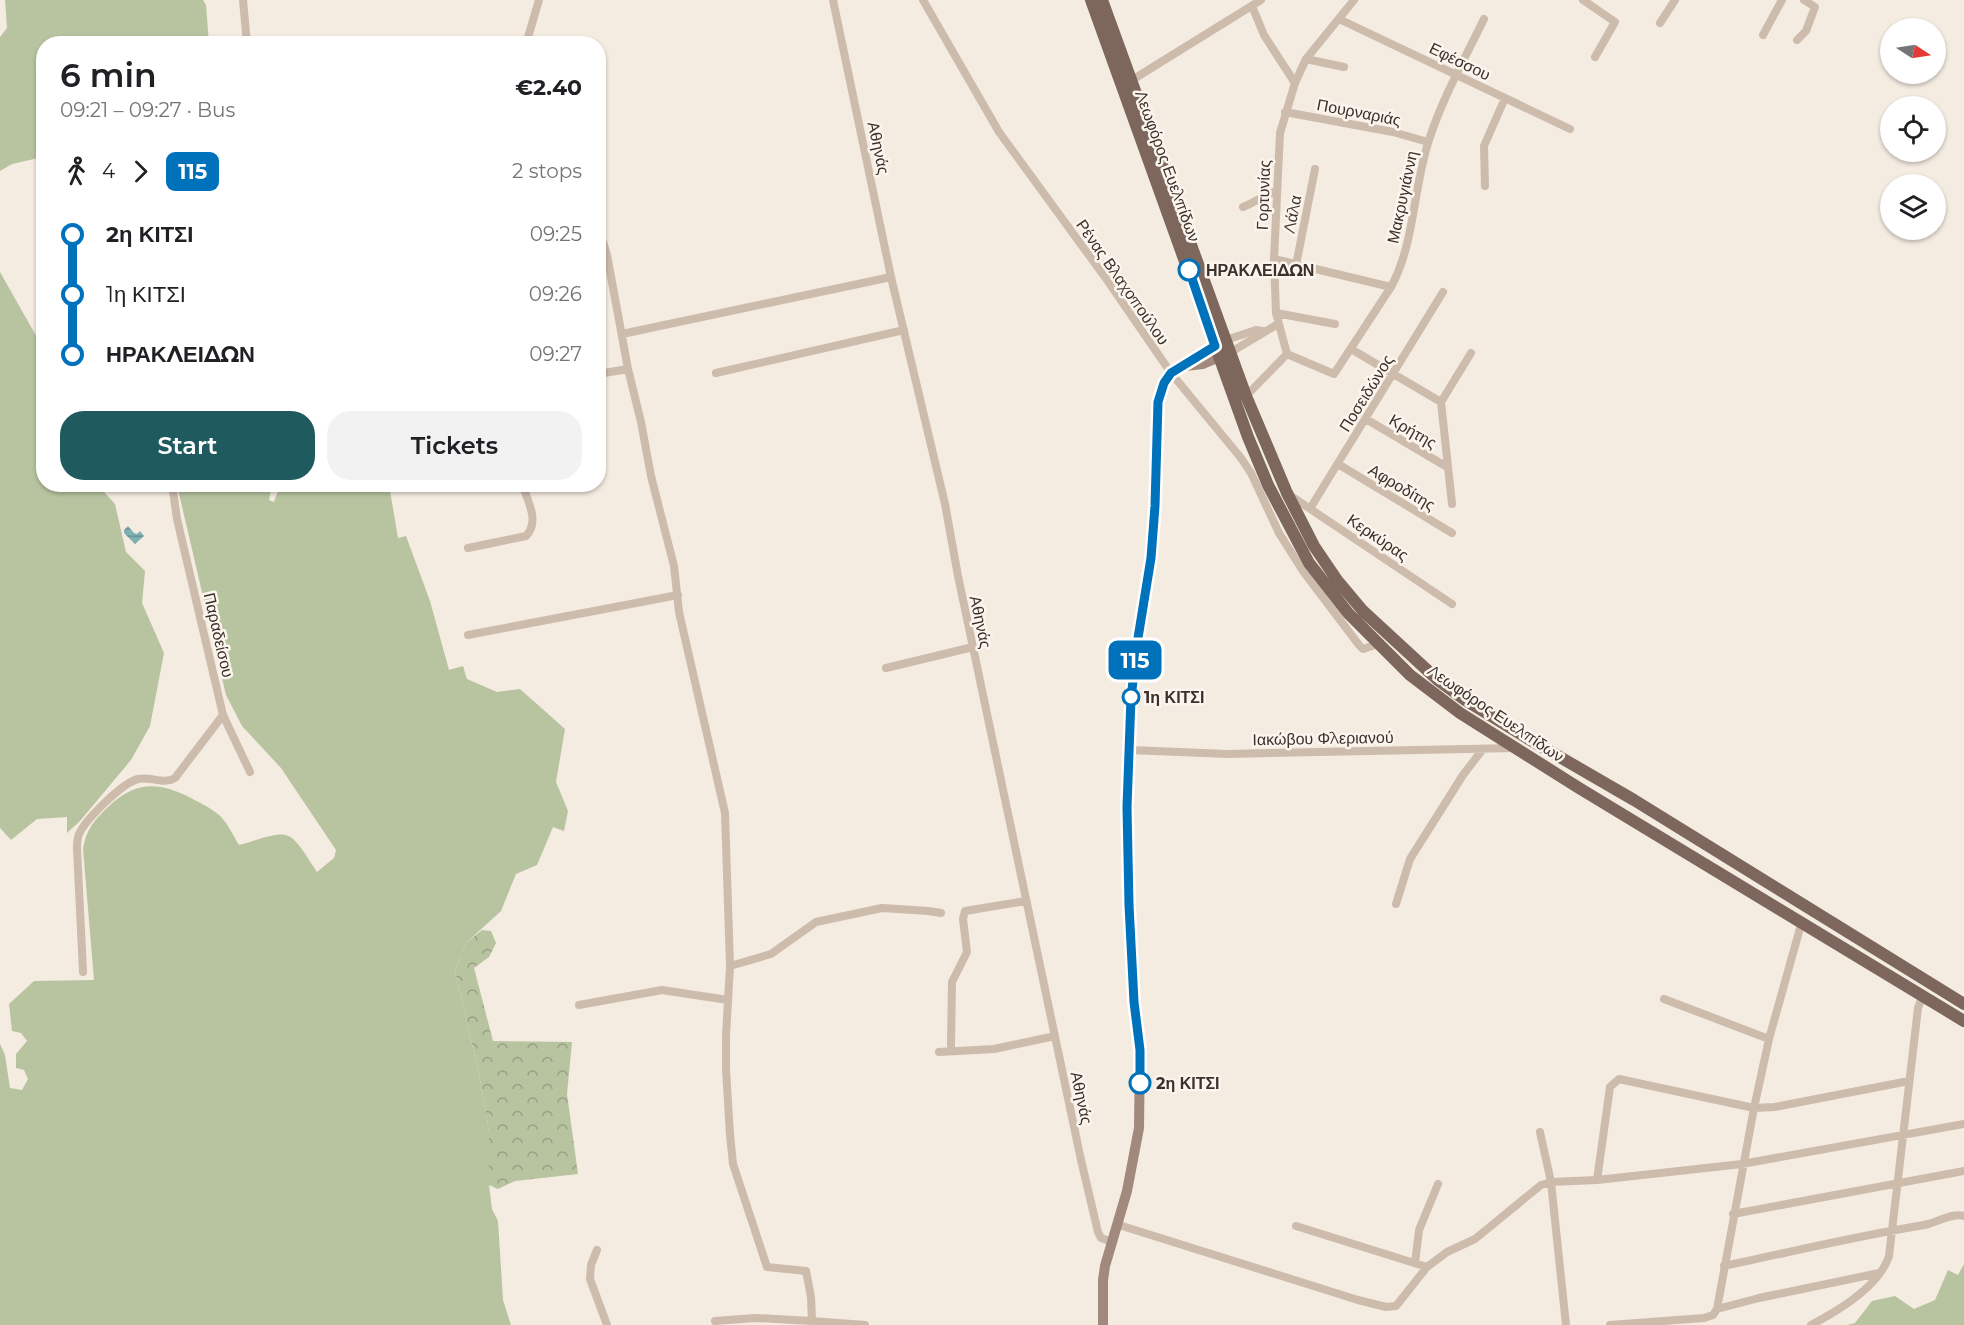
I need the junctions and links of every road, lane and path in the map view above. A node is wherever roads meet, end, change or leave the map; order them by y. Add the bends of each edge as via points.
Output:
1 (243, 0) edge
2 (539, 0) edge
3 (833, 0) edge
4 (923, 0) edge
5 (1091, 0) edge
6 (1102, 0) edge
7 (1261, 0) edge
8 (1354, 0) edge
9 (1583, 0) edge
10 (1675, 0) edge
11 (1782, 0) edge
12 (1804, 0) edge
13 (1252, 6) junction
14 (1339, 19) junction
15 (1484, 19) dead end
16 (1660, 23) dead end
17 (1763, 35) dead end
18 (246, 36) edge
19 (528, 36) edge
20 (1797, 40) dead end
21 (1595, 57) dead end
22 (1306, 59) junction
23 (1344, 67) dead end
24 (1458, 74) junction
25 (1132, 80) junction
26 (1295, 83) junction
27 (1505, 98) junction
28 (1285, 112) junction
29 (1569, 129) dead end
30 (1428, 142) junction
31 (1315, 169) dead end
32 (1485, 186) dead end
33 (1277, 191) junction
34 (1243, 207) dead end
35 (606, 252) edge
36 (1274, 259) junction
37 (1296, 265) junction
38 (891, 277) junction
39 (1390, 287) junction
40 (1443, 292) dead end
41 (1276, 313) junction
42 (1278, 324) junction
43 (1335, 324) dead end
44 (904, 330) junction
45 (1263, 331) junction
46 (622, 334) junction
47 (1223, 349) junction
48 (1351, 349) junction
49 (1471, 352) dead end
50 (1287, 354) junction
51 (628, 369) junction
52 (606, 373) edge
53 (716, 373) dead end
54 (1171, 373) junction
55 (1394, 374) junction
56 (1246, 396) junction
57 (1441, 402) junction
58 (1365, 419) junction
59 (1338, 464) junction
60 (1447, 467) junction
61 (173, 492) edge
62 (524, 492) edge
63 (1287, 493) junction
64 (1452, 504) dead end
65 (1311, 507) junction
66 (1452, 533) dead end
67 (468, 548) dead end
68 (678, 595) junction
69 (1452, 604) dead end
70 (468, 635) dead end
71 (1378, 644) junction
72 (973, 647) junction
73 (886, 668) dead end
74 (223, 715) junction
75 (1516, 748) junction
76 (1483, 749) junction
77 (1130, 750) junction
78 (250, 772) dead end
79 (1026, 901) junction
80 (1396, 904) dead end
81 (941, 913) dead end
82 (1802, 921) junction
83 (730, 966) junction
84 (83, 972) dead end
85 (1931, 983) junction
86 (1923, 995) junction
87 (1664, 999) dead end
88 (728, 1000) junction
89 (1964, 1004) edge
90 (579, 1005) dead end
91 (1964, 1021) edge
92 (1055, 1036) junction
93 (1769, 1039) junction
94 (951, 1045) dead end
95 (939, 1052) dead end
96 (1909, 1081) junction
97 (1754, 1108) junction
98 (1964, 1124) edge
99 (1540, 1132) dead end
100 (1903, 1135) junction
101 (1742, 1164) junction
102 (1964, 1171) edge
103 (1597, 1179) junction
104 (1551, 1182) junction
105 (1897, 1182) junction
106 (1438, 1184) dead end
107 (1733, 1214) junction
108 (1964, 1216) edge
109 (1119, 1225) junction
110 (1296, 1226) dead end
111 (1892, 1230) junction
112 (1113, 1242) junction
113 (597, 1250) dead end
114 (1414, 1263) junction
115 (1724, 1266) junction
116 (1427, 1267) junction
117 (1878, 1274) junction
118 (1717, 1309) junction
119 (715, 1321) dead end
120 (812, 1321) junction
121 (755, 1322) edge
122 (607, 1325) edge
123 (865, 1325) edge
124 (1103, 1325) edge
125 (1566, 1325) edge
126 (1610, 1325) edge
127 (1811, 1325) edge

1 - 18 street
2 - 19 street
3 - 38 street, Αθηνάς
4 - 54 street, Ρένας Βλαχοπούλου via 999,132
5 - 47 main road, Λεωφόρος Ευελπίδων
6 - 25 main road, Λεωφόρος Ευελπίδων
7 - 13 street
8 - 14 street, Γορτυνίας
9 - 21 street via 1615,22
10 - 16 street
11 - 17 street
12 - 20 street via 1815,7 1806,31
13 - 25 street
13 - 26 street via 1264,35
14 - 22 street, Γορτυνίας
14 - 24 street, Εφέσσου
15 - 24 street, Μακρυγιάννη
22 - 23 street
22 - 26 street, Γορτυνίας
24 - 27 street, Εφέσσου
24 - 30 street, Μακρυγιάννη
25 - 47 main road, Λεωφόρος Ευελπίδων
26 - 28 street, Γορτυνίας
27 - 29 street, Εφέσσου
27 - 32 street via 1484,147
28 - 30 street, Πουρναριάς
28 - 33 street, Γορτυνίας
30 - 39 street, Μακρυγιάννη via 1403,255
31 - 37 street, Λάλα
33 - 34 street
33 - 36 street, Γορτυνίας
35 - 46 street
36 - 37 street
36 - 41 street, Γορτυνίας
37 - 39 street
38 - 44 street, Αθηνάς
38 - 46 street
39 - 48 street, Μακρυγιάννη
40 - 55 street, Ποσειδώνος
41 - 42 street, Γορτυνίας
41 - 43 street
42 - 45 street
42 - 50 street, Γορτυνίας
44 - 53 street
44 - 72 street, Αθηνάς via 945,504
45 - 47 street via 1257,337
45 - 47 street via 1256,330
46 - 51 street
47 - 54 street via 1203,364 1181,366
47 - 56 main road, Λεωφόρος Ευελπίδων
47 - 71 main road, Λεωφόρος Ευελπίδων via 1252,447 1291,530 1326,586
48 - 50 street, Μακρυγιάννη via 1334,374
48 - 55 street
49 - 57 street
50 - 56 street
51 - 52 street
51 - 68 street
54 - 71 street, Ρένας Βλαχοπούλου via 1241,458 1280,533 1328,606 1363,649
54 - 77 street via 1158,402 1151,558 1134,670
55 - 57 street
55 - 58 street, Ποσειδώνος
56 - 63 main road, Λεωφόρος Ευελπίδων
57 - 60 street
58 - 59 street, Ποσειδώνος
58 - 60 street, Κρήτης
59 - 65 street, Ποσειδώνος
59 - 66 street, Αφροδίτης
60 - 64 street
61 - 74 street, Παραδείσου
62 - 67 street via 534,523 526,536
63 - 65 street, Κερκύρας
63 - 85 main road, Λεωφόρος Ευελπίδων via 1336,580 1378,627 1439,681
65 - 69 street, Κερκύρας
68 - 70 street
68 - 83 street via 725,813
71 - 75 main road, Λεωφόρος Ευελπίδων via 1432,692
72 - 73 street
72 - 79 street, Αθηνάς
74 - 78 street, Παραδείσου
74 - 84 street via 176,778 165,782 147,778 131,781 81,832 77,848
75 - 76 street, Ιακώβου Φλεριανού
75 - 82 main road, Λεωφόρος Ευελπίδων
76 - 77 street, Ιακώβου Φλεριανού via 1227,754
76 - 80 street via 1410,860
77 - 109 street via 1129,905 1140,1050 1140,1109
79 - 92 street, Αθηνάς
79 - 94 street via 965,911 967,952 952,982
81 - 83 street via 882,908 816,922 771,954
82 - 86 main road, Λεωφόρος Ευελπίδων
82 - 93 street
83 - 88 street
85 - 86 street
85 - 89 main road, Λεωφόρος Ευελπίδων
86 - 91 main road, Λεωφόρος Ευελπίδων
86 - 96 street
87 - 93 street
88 - 90 street via 662,990
88 - 120 street via 726,1069 733,1164 767,1267 806,1271
92 - 95 street via 994,1049
92 - 112 street, Αθηνάς via 1098,1232 1101,1238
93 - 97 street
96 - 97 street
96 - 100 street
97 - 101 street
97 - 103 street via 1619,1079 1610,1087
98 - 100 street
99 - 104 street
100 - 101 street
100 - 105 street
101 - 103 street
101 - 107 street
102 - 105 street
103 - 104 street
104 - 116 street via 1541,1185 1475,1239
104 - 125 street
105 - 107 street
105 - 111 street
106 - 114 street via 1419,1230
107 - 115 street
108 - 111 street via 1958,1214 1935,1223
109 - 112 street
109 - 116 street via 1386,1307 1396,1306
110 - 114 street
111 - 115 street
111 - 117 street via 1889,1256
112 - 124 street via 1103,1280
113 - 122 street via 590,1279
114 - 116 street
115 - 118 street
117 - 118 street
117 - 127 street via 1844,1308
118 - 126 street via 1704,1318
119 - 121 street
120 - 121 street
120 - 123 street

